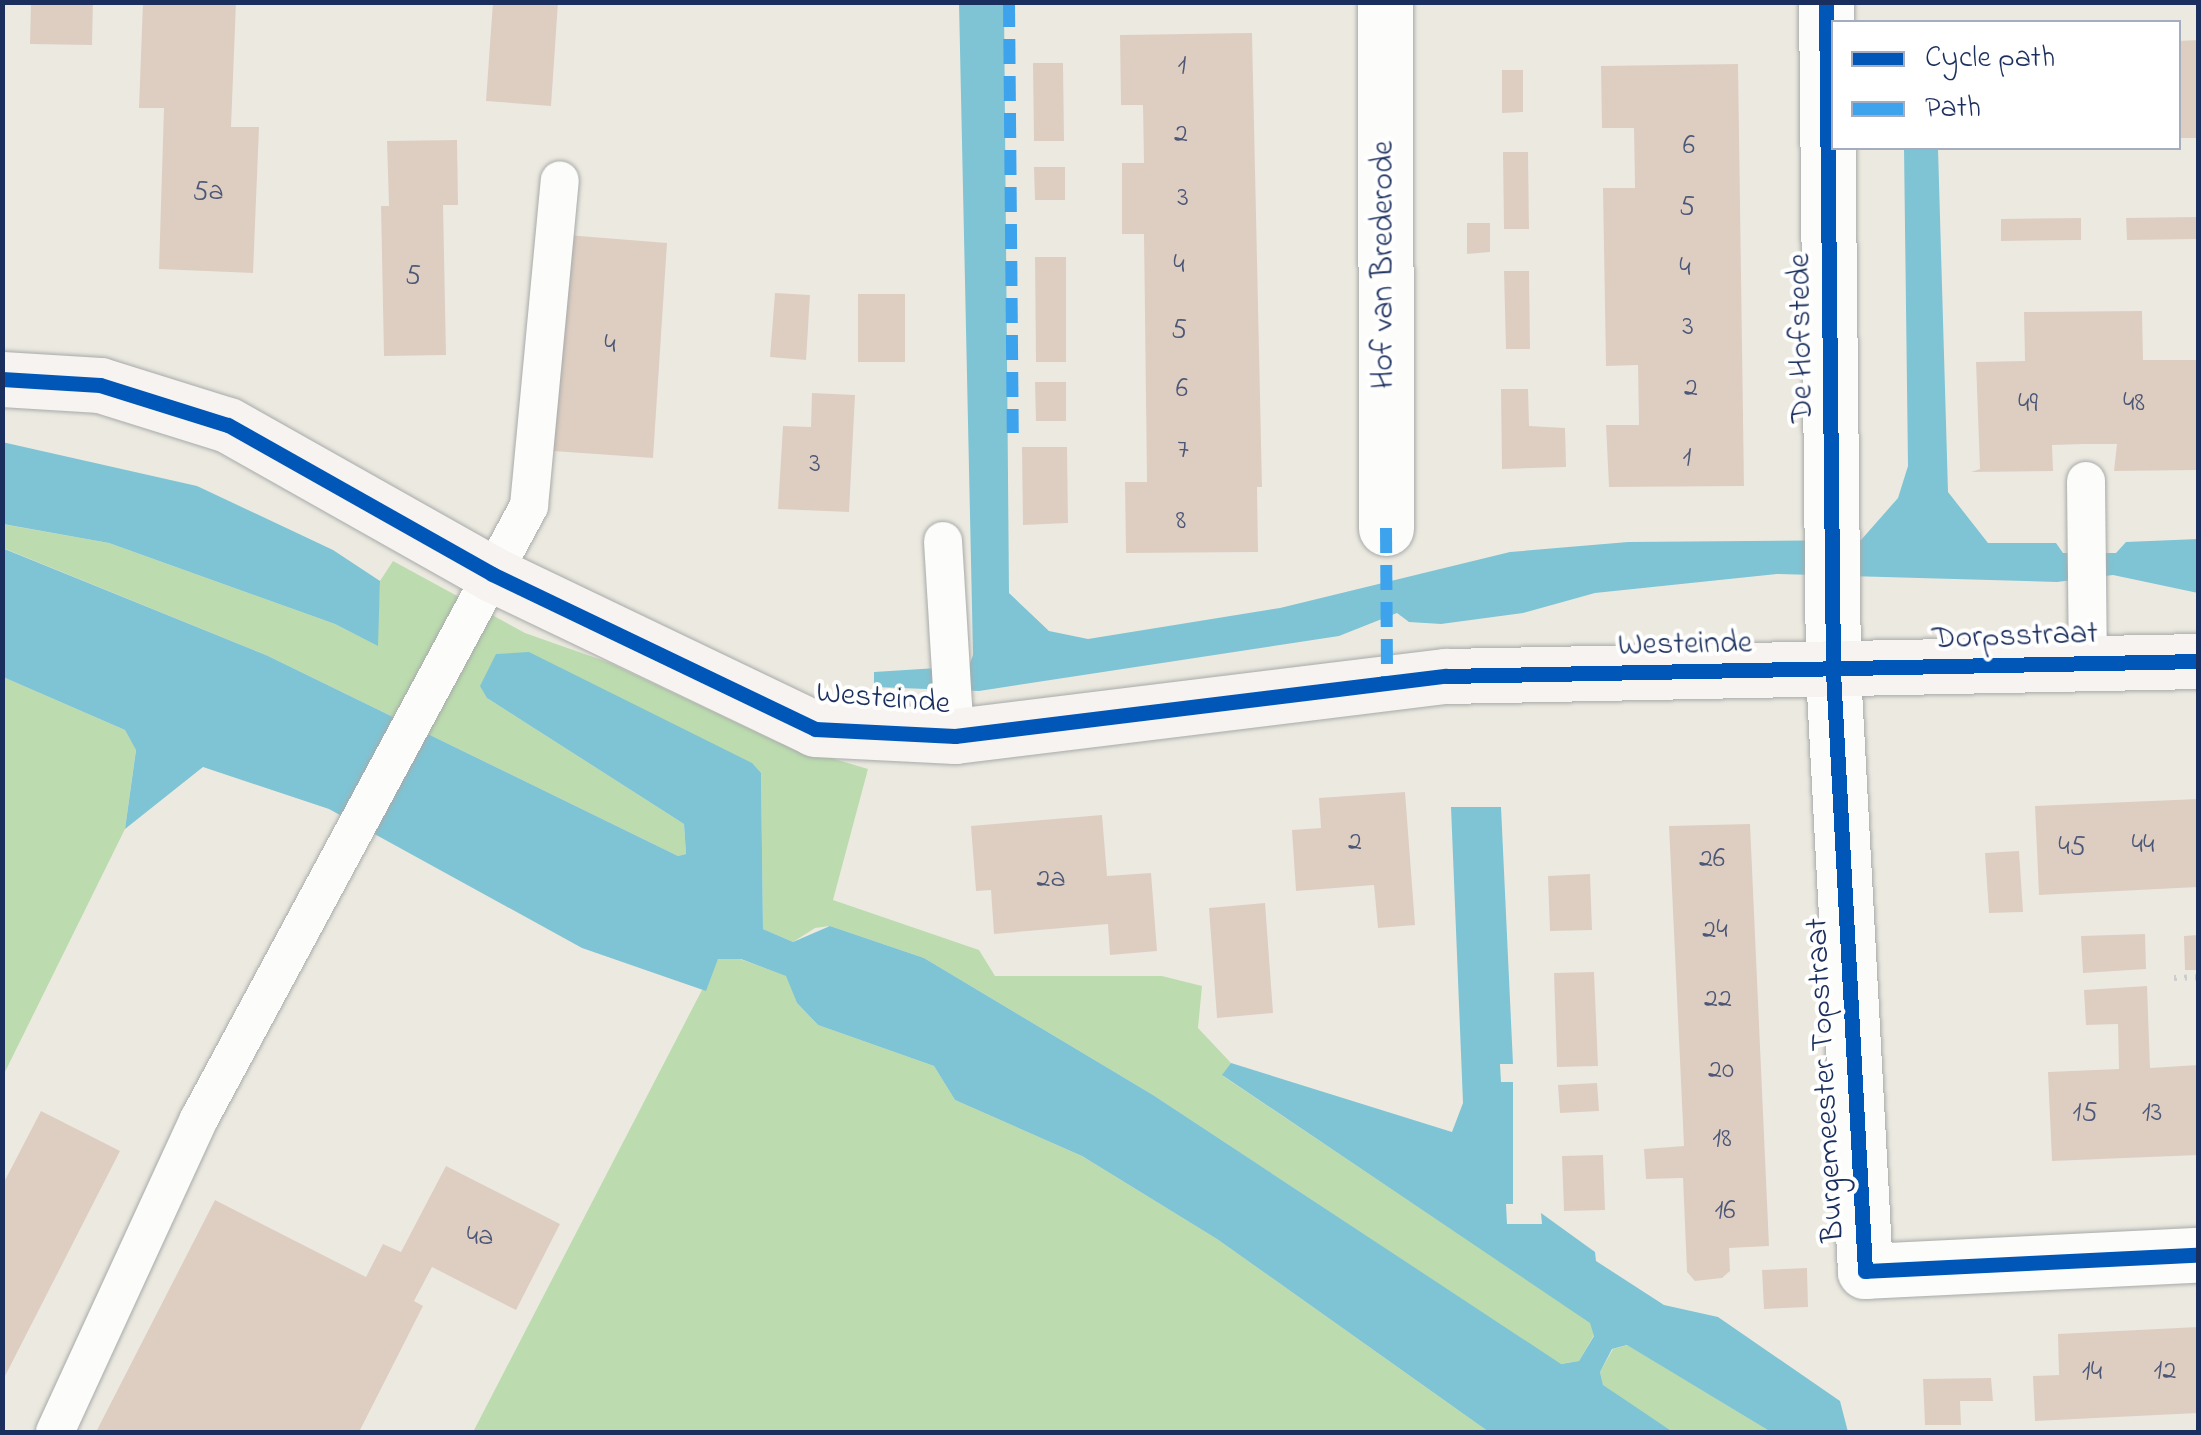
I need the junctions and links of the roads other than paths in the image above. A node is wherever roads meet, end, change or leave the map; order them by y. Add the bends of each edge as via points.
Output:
1 (1385, 2) edge
2 (1826, 2) edge
3 (560, 180) dead end
4 (2, 379) edge
5 (2086, 481) dead end
6 (1386, 528) dead end
7 (943, 540) dead end
8 (492, 574) junction
9 (2198, 661) edge
10 (2088, 662) junction
11 (1833, 672) junction
12 (952, 697) junction
13 (2198, 1255) edge
14 (56, 1432) edge

1 - 6 street, Hof van Brederode
2 - 11 street, De Hofstede
3 - 8 lane via 530,506
4 - 8 street, Westeinde via 100,386 228,424
5 - 10 lane
7 - 12 lane
8 - 12 street, Westeinde via 815,728
8 - 14 lane via 199,1119
9 - 10 street, Dorpsstraat
10 - 11 street, Dorpsstraat
11 - 12 street, Westeinde
11 - 13 street, Burgemeester Topstraat via 1865,1271

